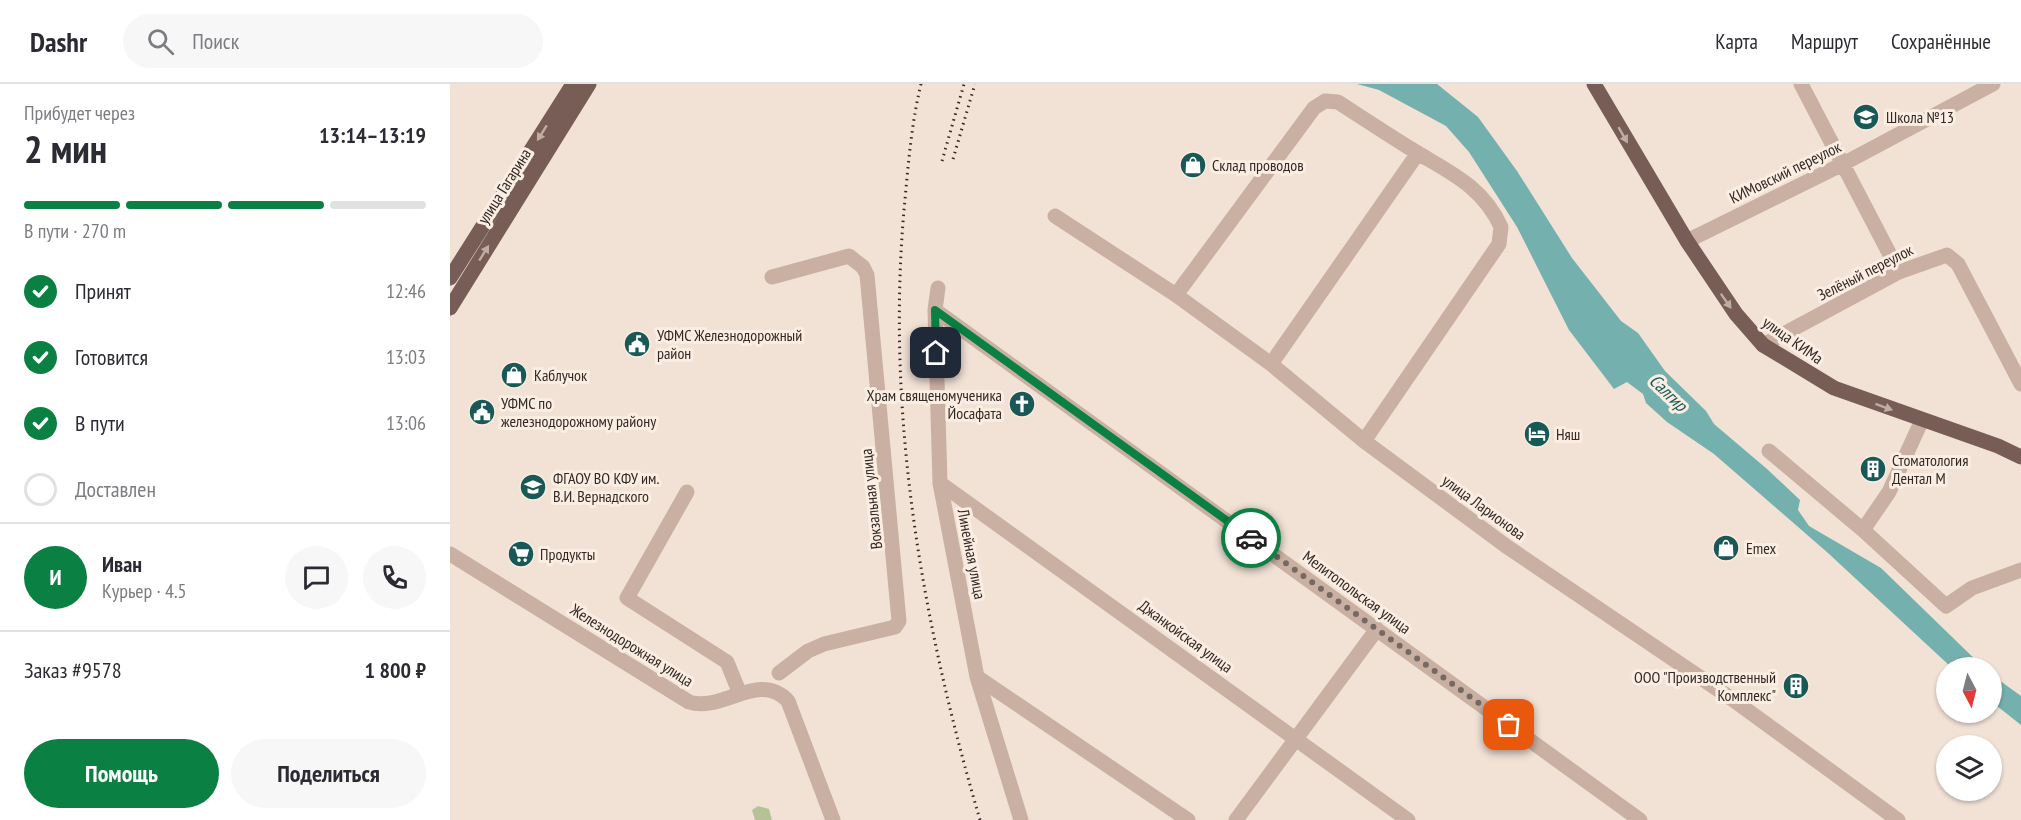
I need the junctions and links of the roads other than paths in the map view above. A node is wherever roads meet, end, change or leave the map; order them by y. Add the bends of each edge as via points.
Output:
1 (1594, 84) edge
2 (1801, 84) edge
3 (1993, 84) edge
4 (577, 86) edge
5 (1418, 153) junction
6 (1841, 165) junction
7 (1055, 216) dead end
8 (1687, 241) junction
9 (1899, 272) junction
10 (772, 277) dead end
11 (450, 278) edge
12 (938, 288) dead end
13 (1176, 295) junction
14 (450, 308) edge
15 (935, 310) junction
16 (1763, 345) junction
17 (1271, 364) junction
18 (2021, 384) edge
19 (1922, 420) junction
20 (1364, 441) junction
21 (1769, 451) dead end
22 (2021, 457) edge
23 (940, 483) junction
24 (687, 492) dead end
25 (1863, 530) junction
26 (450, 554) edge
27 (2021, 570) edge
28 (1377, 630) junction
29 (779, 673) dead end
30 (977, 677) junction
31 (740, 694) junction
32 (1299, 739) junction
33 (833, 820) edge
34 (1021, 820) edge
35 (1188, 820) edge
36 (1236, 820) edge
37 (1408, 820) edge
38 (1640, 820) edge
39 (1898, 820) edge

1 -> 8 main road, улица КИМа
2 - 6 street
3 - 6 street, КИМовский переулок
4 -> 11 main road, улица Гагарина
14 -> 4 main road, улица Гагарина
5 - 13 street via 1338,102 1325,101 1314,108
5 - 17 street
5 - 20 street via 1476,190 1502,233 1499,244
6 - 8 street, КИМовский переулок
6 - 9 street
7 - 13 street, улица Ларионова
8 -> 16 main road, улица КИМа via 1724,298
9 - 16 street, Зелёный переулок
9 - 18 street, Зелёный переулок via 1939,256 1947,255 1954,260
10 - 29 street, Вокзальная улица via 849,256 867,275 899,621 895,627 824,644
12 - 15 street, Линейная улица
13 - 17 street, улица Ларионова
15 - 23 street, Линейная улица
15 - 28 street, Мелитопольская улица
16 -> 19 main road, улица КИМа via 1834,388
17 - 20 street, улица Ларионова
19 - 22 main road, улица КИМа
19 - 25 street via 1889,492
20 - 39 street, улица Ларионова via 1506,546 1732,699
21 - 25 street
23 - 30 street, Линейная улица
23 - 32 street, Джанкойская улица
24 - 31 street via 627,598 727,662
25 - 27 street via 1946,606 1972,588
26 - 31 street, Железнодорожная улица via 689,702 704,704
28 - 32 street
28 - 38 street, Мелитопольская улица
30 - 34 street, Линейная улица
30 - 35 street
31 - 33 street, Железнодорожная улица via 766,689 788,701
32 - 36 street
32 - 37 street, Джанкойская улица

